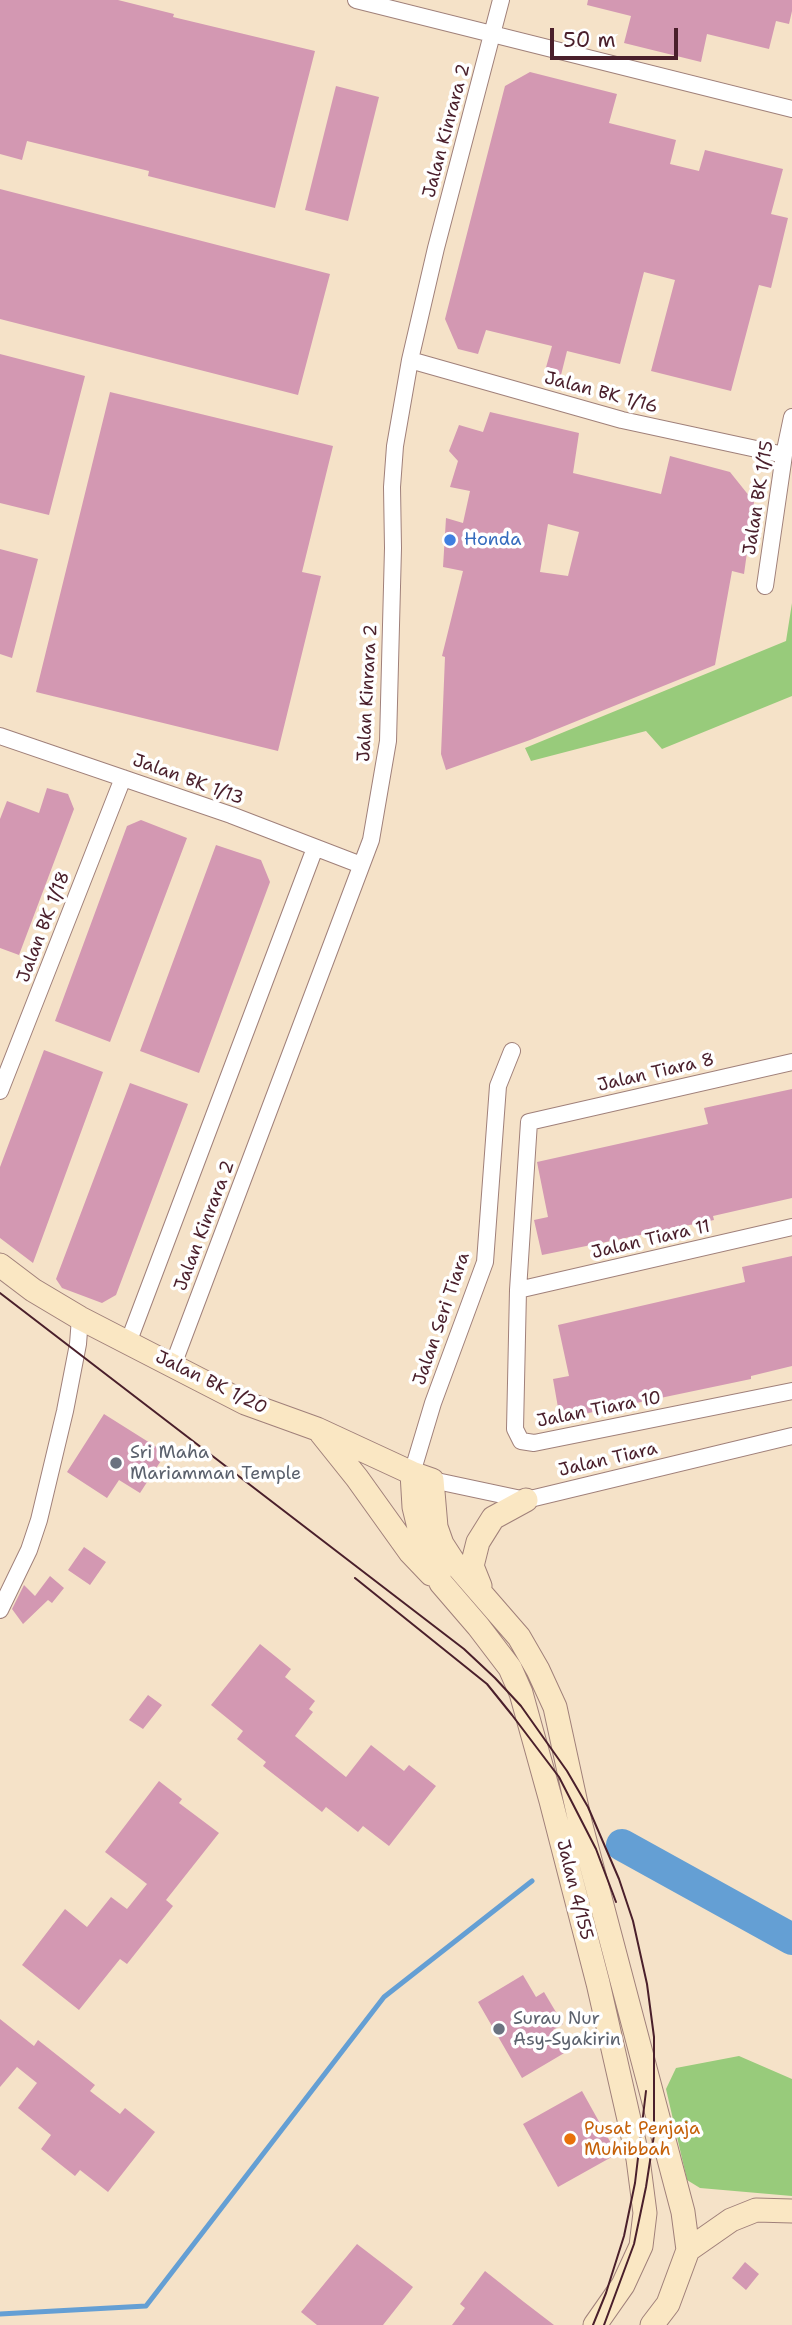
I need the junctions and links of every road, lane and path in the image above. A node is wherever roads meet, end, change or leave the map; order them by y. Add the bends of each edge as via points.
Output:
1 (356, 0) edge
2 (501, 0) edge
3 (492, 34) junction
4 (792, 109) edge
5 (410, 360) junction
6 (792, 417) edge
7 (784, 455) junction
8 (765, 586) dead end
9 (0, 736) edge
10 (123, 778) junction
11 (315, 848) junction
12 (361, 865) junction
13 (512, 1051) dead end
14 (792, 1062) edge
15 (0, 1091) edge
16 (529, 1122) joint
17 (792, 1227) edge
18 (0, 1265) edge
19 (518, 1290) junction
20 (80, 1318) junction
21 (128, 1343) junction
22 (173, 1365) junction
23 (792, 1391) edge
24 (317, 1429) junction
25 (792, 1436) edge
26 (422, 1476) junction
27 (526, 1500) junction
28 (441, 1583) junction
29 (484, 1596) junction
30 (0, 1610) edge
31 (792, 2211) edge
32 (688, 2250) junction
33 (595, 2325) edge
34 (652, 2325) edge

1 - 3 street
2 - 3 street, Jalan Kinrara 2
3 - 4 street
3 - 5 street, Jalan Kinrara 2
5 - 7 street, Jalan BK 1/16 via 622,420
5 - 12 street, Jalan Kinrara 2 via 392,487 388,741 371,840
6 - 7 street, Jalan BK 1/15
7 - 8 street, Jalan BK 1/15
9 - 10 street, Jalan BK 1/13
10 - 11 street, Jalan BK 1/13
10 - 15 street, Jalan BK 1/18
11 - 12 street, Jalan BK 1/13
11 - 21 street
12 - 22 street, Jalan Kinrara 2
13 - 26 street, Jalan Seri Tiara via 498,1086 485,1262 433,1404
14 - 16 street, Jalan Tiara 8
16 - 19 street, Jalan Tiara 10
17 - 19 street, Jalan Tiara 11
18 - 20 street, Jalan BK 1/20
19 - 23 street, Jalan Tiara 10 via 515,1429 521,1440 534,1443
20 - 21 street, Jalan BK 1/20
20 - 30 street via 65,1411 39,1520
21 - 22 street, Jalan BK 1/20
22 - 24 street, Jalan BK 1/20 via 245,1403
24 - 26 street, Jalan BK 1/20
24 - 28 street via 410,1552
25 - 27 street, Jalan Tiara
26 - 27 street, Jalan Tiara
26 - 28 street, Jalan 4/155 via 414,1507
26 - 29 street, Jalan 4/155 via 442,1544
27 - 29 street via 493,1518 478,1542 472,1566
28 - 33 street, Jalan 4/155 via 510,1668 521,1693 591,1957 638,2159 645,2213 640,2246 623,2285
29 - 32 street, Jalan 4/155 via 519,1637 555,1707 587,1849 683,2212
31 - 32 street via 756,2210 731,2220
32 - 34 street, Jalan 4/155 via 668,2304

